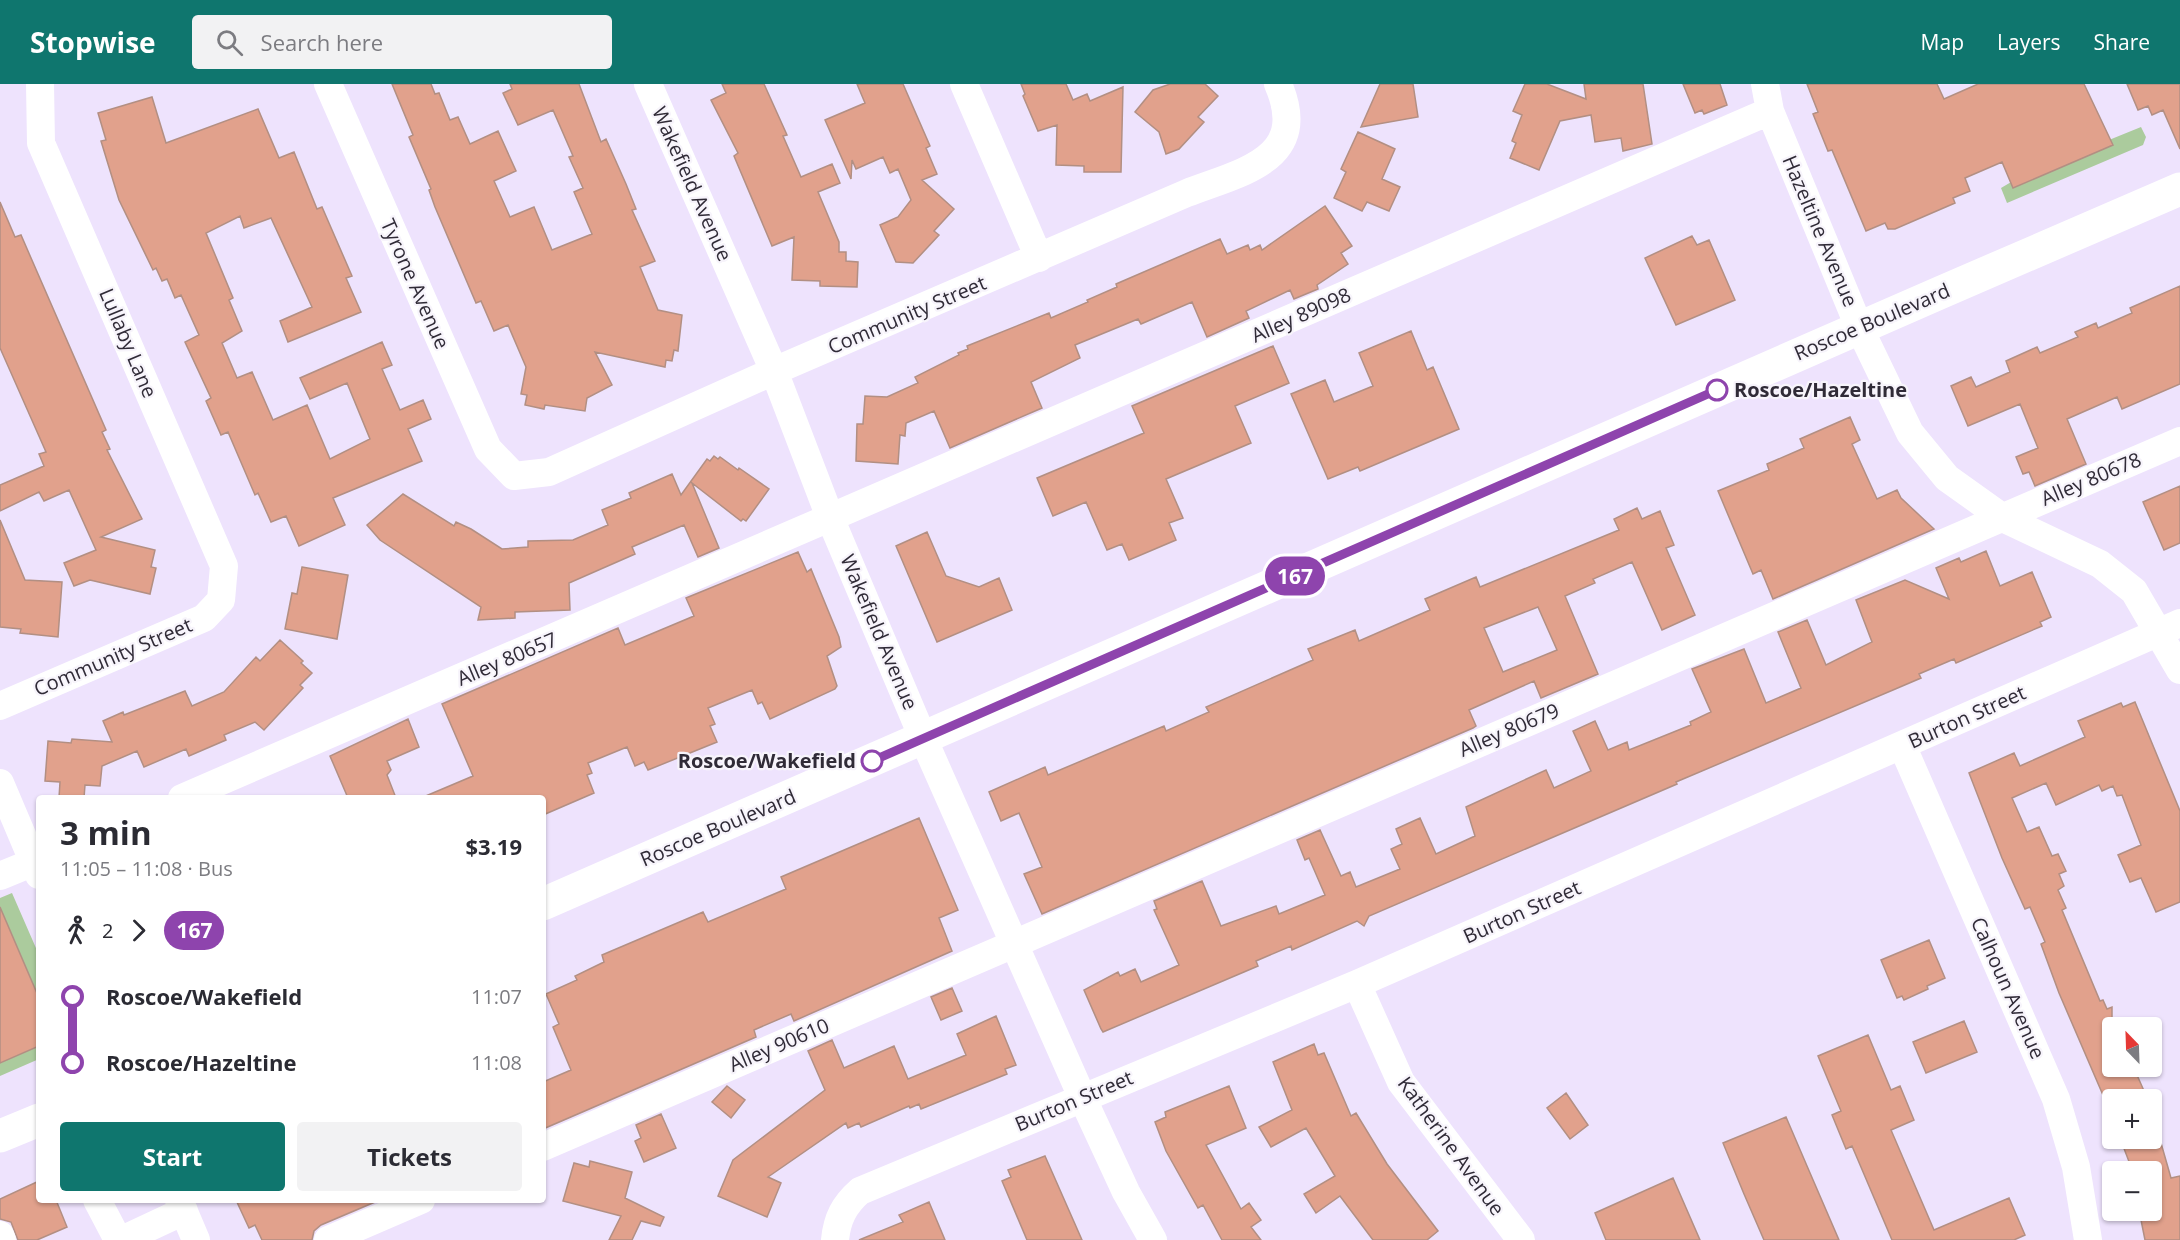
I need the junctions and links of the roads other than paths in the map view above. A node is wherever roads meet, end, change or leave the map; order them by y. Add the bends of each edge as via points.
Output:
1 (40, 84) edge
2 (328, 84) edge
3 (648, 84) edge
4 (964, 84) edge
5 (1278, 84) edge
6 (1767, 98) edge
7 (2180, 189) edge
8 (1039, 258) junction
9 (1860, 327) junction
10 (774, 371) junction
11 (2180, 441) edge
12 (514, 476) joint
13 (2003, 518) junction
14 (831, 520) junction
15 (221, 600) joint
16 (2170, 627) edge
17 (2180, 670) edge
18 (0, 706) edge
19 (923, 738) junction
20 (1902, 745) junction
21 (0, 783) edge
22 (190, 795) edge
23 (36, 864) edge
24 (36, 866) edge
25 (0, 876) edge
26 (546, 903) edge
27 (1014, 943) junction
28 (1358, 984) junction
29 (1082, 1097) junction
30 (36, 1121) edge
31 (0, 1136) edge
32 (546, 1146) edge
33 (99, 1203) edge
34 (414, 1203) edge
35 (181, 1205) edge
36 (0, 1235) edge
37 (2, 1240) edge
38 (120, 1240) edge
39 (196, 1240) edge
40 (328, 1240) edge
41 (836, 1240) edge
42 (1153, 1240) edge
43 (1521, 1240) edge
44 (2088, 1240) edge

1 - 15 street, Lullaby Lane via 41,143 224,566
2 - 12 street, Tyrone Avenue via 488,449
3 - 10 street, Wakefield Avenue
4 - 8 street
5 - 8 street, Community Street via 1285,132 1279,147 1256,167
6 - 9 street, Hazeltine Avenue
6 - 14 street, Alley 89098
7 - 9 main road, Roscoe Boulevard
8 - 10 street, Community Street
9 - 13 street, Hazeltine Avenue via 1910,433 1947,478
9 - 19 main road, Roscoe Boulevard
10 - 12 street, Community Street via 549,472
10 - 14 street, Wakefield Avenue
11 - 13 street, Alley 80678
13 - 16 street, Hazeltine Avenue via 2100,564
13 - 27 street, Alley 80679
14 - 19 street, Wakefield Avenue
14 - 22 street, Alley 80657
15 - 18 street, Community Street via 204,618
16 - 17 street, Hazeltine Avenue
16 - 20 street, Burton Street
19 - 26 main road, Roscoe Boulevard
19 - 27 street, Wakefield Avenue
20 - 28 street, Burton Street
20 - 44 street, Calhoun Avenue via 2056,1099 2076,1167
21 - 23 street
24 - 25 street
27 - 29 street, Wakefield Avenue
27 - 32 street, Alley 90610
28 - 29 street, Burton Street
28 - 43 street, Katherine Avenue via 1401,1082
29 - 41 street, Burton Street via 860,1191 846,1204 836,1226
29 - 42 street, Wakefield Avenue
30 - 31 main road
33 - 38 street
34 - 40 street
35 - 38 street
35 - 39 street
36 - 37 street

